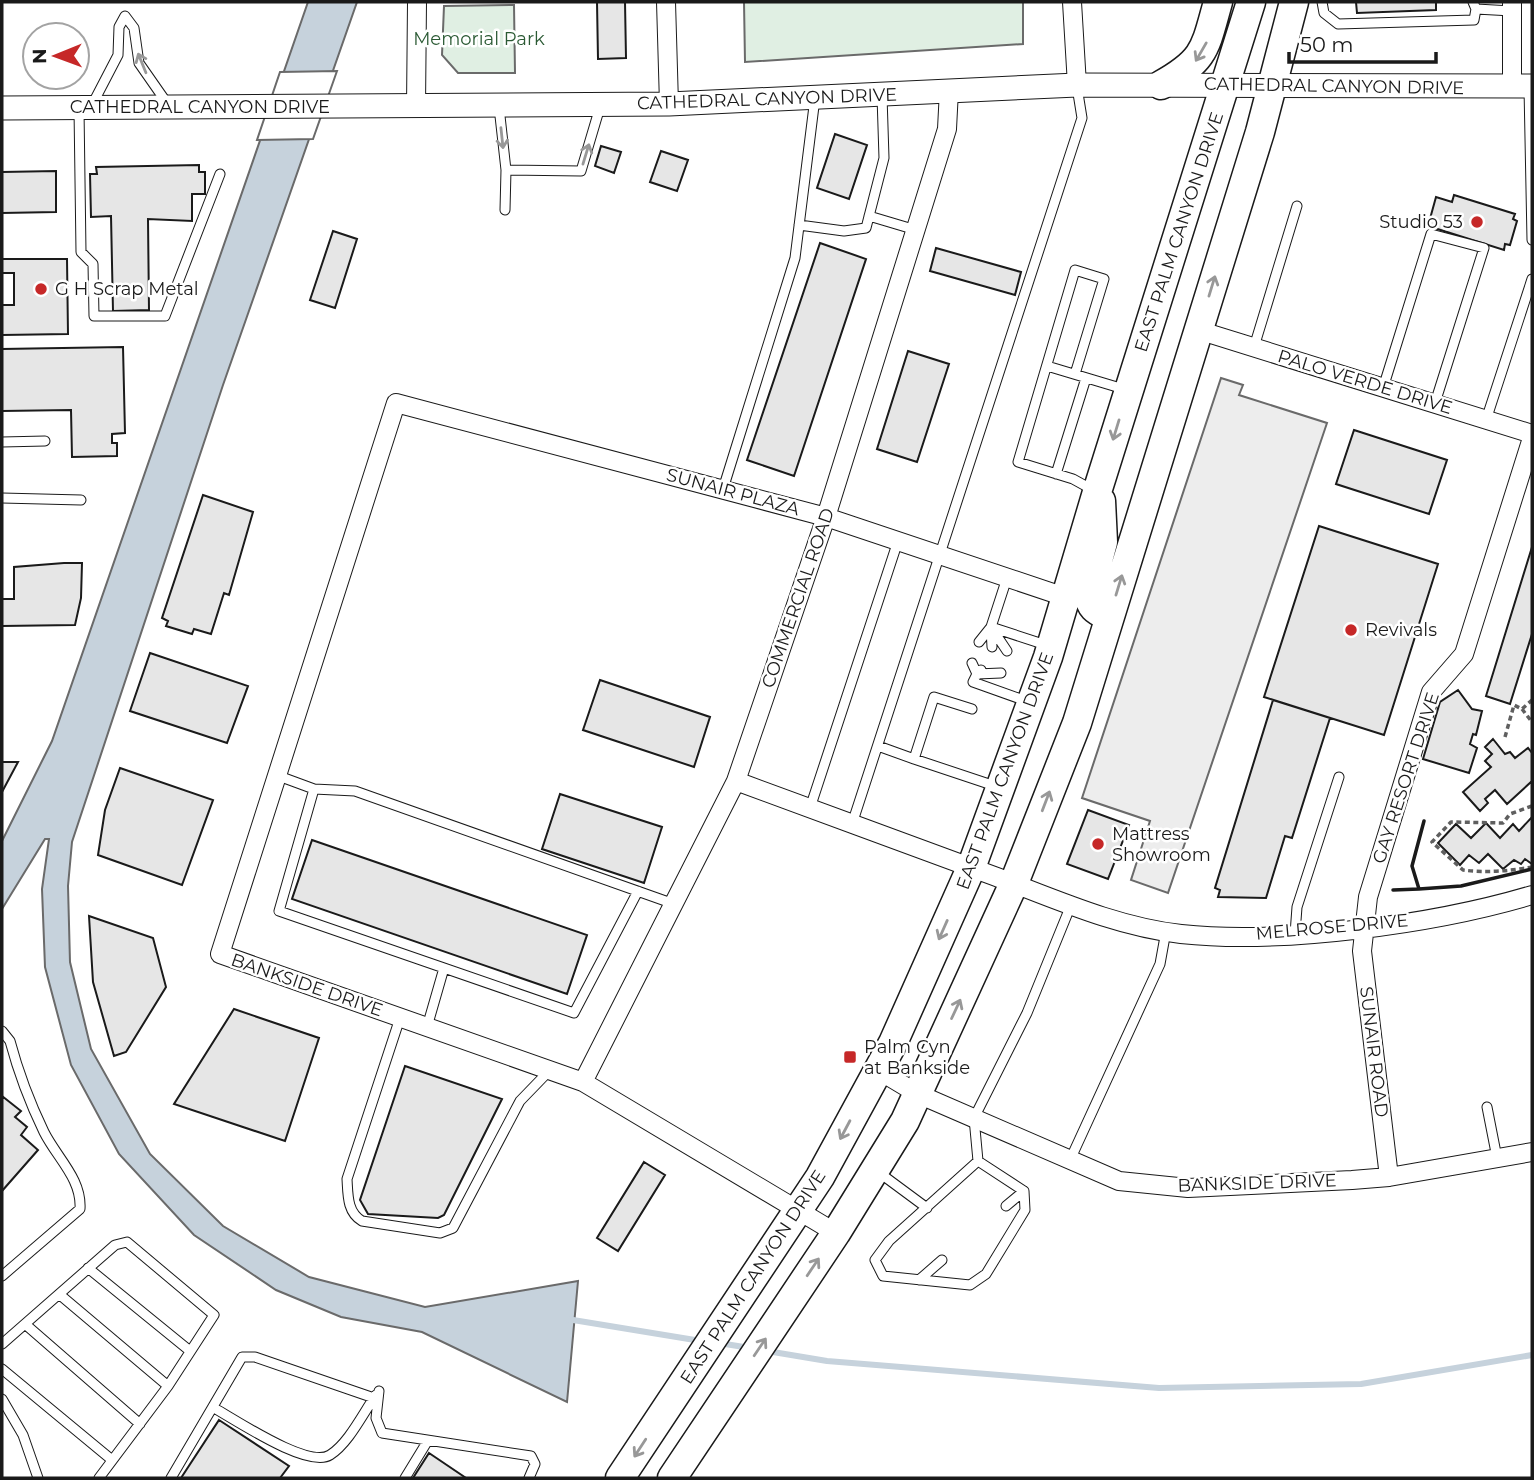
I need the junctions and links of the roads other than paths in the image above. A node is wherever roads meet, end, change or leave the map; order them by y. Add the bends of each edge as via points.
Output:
1 (417, 2) edge
2 (666, 2) edge
3 (1072, 2) edge
4 (1219, 2) edge
5 (1251, 2) edge
6 (1294, 2) edge
7 (1322, 2) edge
8 (1475, 6) edge
9 (1512, 6) edge
10 (1077, 85) junction
11 (1161, 85) junction
12 (1226, 85) junction
13 (1525, 86) edge
14 (1273, 87) junction
15 (949, 90) junction
16 (881, 94) junction
17 (815, 97) junction
18 (669, 104) junction
19 (601, 105) junction
20 (169, 106) junction
21 (499, 106) junction
22 (85, 107) junction
23 (416, 107) junction
24 (2, 108) edge
25 (506, 170) junction
26 (220, 174) dead end
27 (1297, 206) dead end
28 (505, 210) dead end
29 (869, 216) junction
30 (799, 225) junction
31 (916, 230) junction
32 (1532, 240) edge
33 (1532, 279) edge
34 (1198, 330) junction
35 (1254, 347) junction
36 (1047, 366) junction
37 (1075, 374) junction
38 (1086, 378) junction
39 (1383, 388) junction
40 (1128, 390) junction
41 (396, 403) joint
42 (1435, 403) junction
43 (1486, 420) junction
44 (1532, 436) edge
45 (45, 441) dead end
46 (2, 442) edge
47 (1056, 474) junction
48 (723, 489) junction
49 (1097, 492) junction
50 (2, 498) edge
51 (81, 500) dead end
52 (826, 517) junction
53 (898, 541) junction
54 (942, 556) junction
55 (1007, 578) junction
56 (1065, 597) junction
57 (1109, 617) junction
58 (991, 627) junction
59 (979, 642) dead end
60 (1051, 646) junction
61 (992, 647) dead end
62 (1007, 651) dead end
63 (972, 663) dead end
64 (986, 668) dead end
65 (1001, 673) dead end
66 (976, 674) junction
67 (1032, 702) junction
68 (972, 709) dead end
69 (878, 746) junction
70 (914, 759) junction
71 (276, 775) junction
72 (1339, 777) dead end
73 (736, 781) junction
74 (1000, 788) junction
75 (314, 789) junction
76 (810, 808) junction
77 (852, 824) junction
78 (971, 868) junction
79 (1014, 883) junction
80 (638, 891) junction
81 (1532, 895) edge
82 (674, 904) junction
83 (1071, 905) junction
84 (1362, 927) junction
85 (1166, 931) junction
86 (1295, 934) junction
87 (444, 968) junction
88 (400, 1018) junction
89 (427, 1027) junction
90 (2, 1031) edge
91 (550, 1070) junction
92 (878, 1070) junction
93 (583, 1082) junction
94 (918, 1094) junction
95 (1487, 1107) dead end
96 (974, 1118) junction
97 (1532, 1152) edge
98 (1497, 1158) junction
99 (1070, 1160) junction
100 (978, 1161) junction
101 (875, 1170) junction
102 (1389, 1177) junction
103 (1024, 1191) junction
104 (1006, 1206) dead end
105 (927, 1208) junction
106 (799, 1211) junction
107 (836, 1233) junction
108 (943, 1260) dead end
109 (88, 1268) junction
110 (2, 1276) edge
111 (919, 1280) junction
112 (59, 1294) junction
113 (25, 1324) junction
114 (2, 1344) edge
115 (190, 1351) junction
116 (2, 1369) edge
117 (168, 1386) junction
118 (374, 1398) junction
119 (2, 1399) edge
120 (214, 1408) junction
121 (140, 1424) junction
122 (427, 1442) junction
123 (112, 1460) junction
124 (38, 1478) edge
125 (99, 1478) edge
126 (171, 1478) edge
127 (405, 1478) edge
128 (528, 1478) edge
129 (620, 1478) edge
130 (672, 1478) edge

1 - 23 street
2 - 18 street
3 - 10 street
4 -> 11 main road via 1201,57
5 - 12 main road, EAST PALM CANYON DRIVE
6 - 14 main road
7 - 8 lane via 1324,13 1338,24 1474,20
8 - 9 lane
9 - 13 street
10 - 11 street, CATHEDRAL CANYON DRIVE
10 - 15 street, CATHEDRAL CANYON DRIVE
10 - 54 lane via 1082,118
11 - 12 street, CATHEDRAL CANYON DRIVE
12 - 14 street, CATHEDRAL CANYON DRIVE
12 - 40 main road, EAST PALM CANYON DRIVE
13 - 14 street, CATHEDRAL CANYON DRIVE
13 - 32 lane
34 -> 14 main road
15 - 16 street, CATHEDRAL CANYON DRIVE
15 - 31 street, COMMERCIAL ROAD via 947,129
16 - 17 street, CATHEDRAL CANYON DRIVE
16 - 29 lane via 884,158
17 - 18 street, CATHEDRAL CANYON DRIVE
17 - 30 lane
18 - 19 street, CATHEDRAL CANYON DRIVE
19 - 21 street, CATHEDRAL CANYON DRIVE
25 -> 19 lane via 581,171
20 - 22 street, CATHEDRAL CANYON DRIVE
20 -> 22 lane via 139,63 134,28 125,16 119,26 118,55
20 - 23 street, CATHEDRAL CANYON DRIVE
21 - 23 street, CATHEDRAL CANYON DRIVE
21 -> 25 lane
22 - 24 street, CATHEDRAL CANYON DRIVE
22 - 26 lane via 81,252 93,264 94,316 165,316
25 - 28 lane
27 - 35 lane
29 - 30 lane via 866,228 859,230
29 - 31 lane
30 - 48 lane via 796,258
31 - 52 street, COMMERCIAL ROAD
33 - 43 lane
34 - 35 street, PALO VERDE DRIVE
57 -> 34 main road
35 - 39 street, PALO VERDE DRIVE
36 - 37 lane
36 - 37 lane via 1075,270 1104,279
36 - 47 lane via 1018,462
37 - 38 lane
38 - 40 lane
38 - 47 lane
39 - 42 street, PALO VERDE DRIVE
39 - 42 lane via 1431,234 1484,248
40 -> 49 main road, EAST PALM CANYON DRIVE
41 - 48 street, SUNAIR PLAZA
41 - 71 street, BANKSIDE DRIVE
42 - 43 street, PALO VERDE DRIVE
43 - 44 street, PALO VERDE DRIVE
44 - 84 street, GAY RESORT DRIVE via 1464,654 1431,692
45 - 46 lane
47 - 49 lane
48 - 52 street, SUNAIR PLAZA
49 - 56 main road, EAST PALM CANYON DRIVE
49 - 57 main road via 1103,507 1103,542 1089,594 1094,610
50 - 51 lane
52 - 53 street, SUNAIR PLAZA
52 - 73 street, COMMERCIAL ROAD
53 - 54 street, SUNAIR PLAZA
53 - 76 lane
54 - 55 street, SUNAIR PLAZA
54 - 69 lane
55 - 56 street, SUNAIR PLAZA
55 - 58 lane
56 - 60 main road, EAST PALM CANYON DRIVE
79 -> 57 main road via 1077,723
58 - 59 lane
58 - 60 lane
58 - 61 lane
58 - 62 lane
60 - 67 main road, EAST PALM CANYON DRIVE
63 - 66 lane
64 - 66 lane
65 - 66 lane
66 - 67 lane via 973,682
67 - 74 main road, EAST PALM CANYON DRIVE
68 - 70 lane via 934,697
69 - 70 lane
69 - 77 lane
70 - 74 lane
71 - 75 lane
71 - 88 street, BANKSIDE DRIVE via 220,954
72 - 86 lane via 1297,907
73 - 76 street, MELROSE DRIVE
73 - 82 street, COMMERCIAL ROAD
74 - 78 main road, EAST PALM CANYON DRIVE
75 - 80 lane via 355,791
75 - 87 lane via 279,911
76 - 77 street, MELROSE DRIVE
77 - 78 street, MELROSE DRIVE
78 - 79 street, MELROSE DRIVE
78 -> 92 main road, EAST PALM CANYON DRIVE
79 - 83 street, MELROSE DRIVE
94 -> 79 main road
80 - 82 lane
80 - 87 lane via 574,1013
81 - 84 street, MELROSE DRIVE via 1488,908
82 - 93 street, COMMERCIAL ROAD
83 - 85 street, MELROSE DRIVE
83 - 96 lane via 1027,1013
84 - 86 street, MELROSE DRIVE
84 - 102 street, SUNAIR ROAD
85 - 86 street, MELROSE DRIVE
85 - 99 lane via 1160,964
87 - 89 lane
88 - 89 street, BANKSIDE DRIVE
88 - 91 lane via 347,1179 351,1209 362,1222 440,1233 453,1227 520,1101
89 - 91 street, BANKSIDE DRIVE
90 - 110 lane via 45,1132 78,1186 80,1201 80,1209
91 - 93 street, BANKSIDE DRIVE
92 - 94 street, BANKSIDE DRIVE
92 -> 106 main road, EAST PALM CANYON DRIVE
93 - 106 street, BANKSIDE DRIVE
94 - 96 street, BANKSIDE DRIVE
94 - 101 main road
95 - 98 lane
96 - 99 street, BANKSIDE DRIVE
96 - 100 lane
97 - 98 street, BANKSIDE DRIVE
98 - 102 street, BANKSIDE DRIVE
99 - 102 street, BANKSIDE DRIVE via 1119,1181 1188,1188
100 - 103 lane
100 - 105 lane
101 - 105 lane
101 - 107 main road
103 - 104 lane
103 - 111 lane via 1025,1210 986,1274 970,1285
105 - 111 lane via 875,1260 883,1276
106 - 107 street, BANKSIDE DRIVE
106 -> 129 main road, EAST PALM CANYON DRIVE
130 -> 107 main road
108 - 111 lane
109 - 112 lane
109 - 115 lane
109 - 115 lane via 115,1245 127,1242 214,1315
112 - 113 lane
112 - 117 lane
113 - 114 lane
113 - 121 lane
115 - 117 lane
116 - 123 lane
117 - 121 lane
118 - 120 lane via 246,1356
118 - 120 lane via 345,1439 323,1458 303,1456
118 - 122 lane via 379,1391 376,1418 382,1433
119 - 124 lane via 23,1435
120 - 126 lane
121 - 123 lane
122 - 127 lane
122 - 128 lane via 531,1456 535,1464
123 - 125 lane

